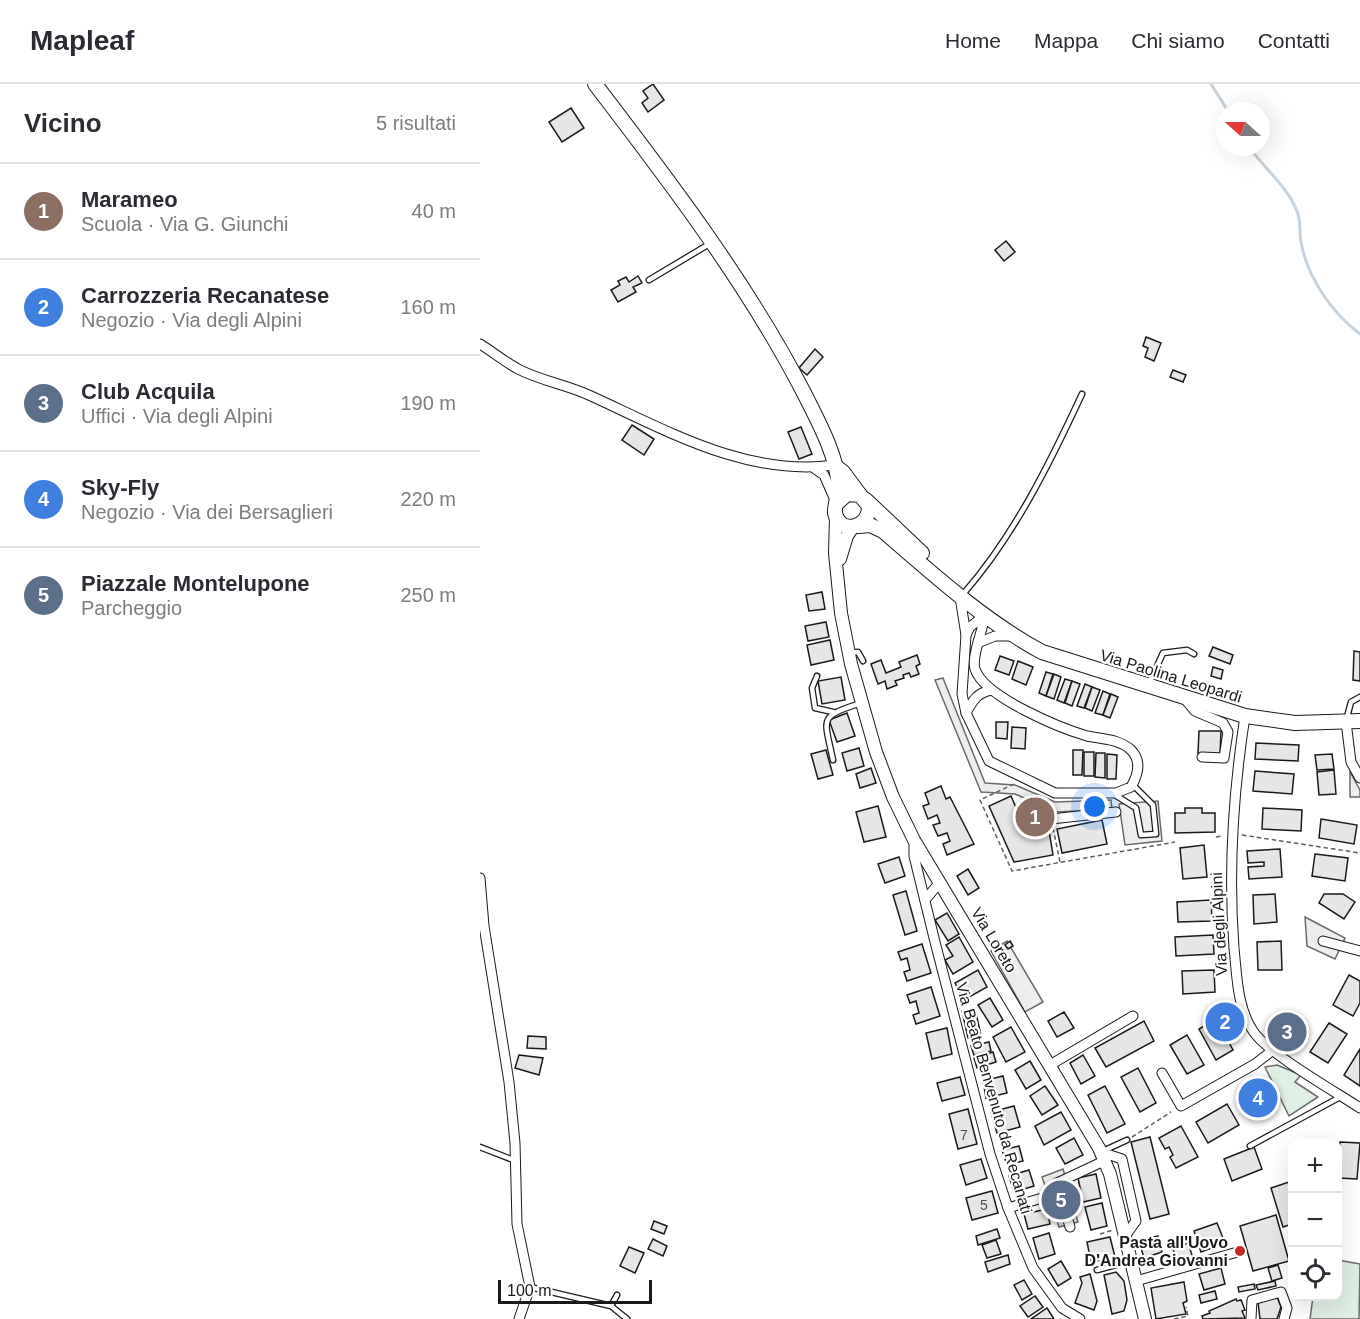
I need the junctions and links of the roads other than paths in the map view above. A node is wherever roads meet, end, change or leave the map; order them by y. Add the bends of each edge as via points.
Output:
1 (595, 84) edge
2 (711, 242) junction
3 (649, 280) dead end
4 (480, 344) edge
5 (1082, 394) dead end
6 (834, 465) junction
7 (814, 468) junction
8 (863, 497) junction
9 (836, 508) junction
10 (856, 526) junction
11 (838, 569) junction
12 (962, 595) junction
13 (985, 615) junction
14 (966, 635) junction
15 (1013, 636) junction
16 (980, 642) junction
17 (849, 653) junction
18 (1194, 654) dead end
19 (862, 661) dead end
20 (817, 676) dead end
21 (1148, 687) junction
22 (992, 690) junction
23 (1183, 697) junction
24 (1360, 697) edge
25 (861, 703) junction
26 (833, 712) junction
27 (966, 712) junction
28 (1245, 716) junction
29 (1353, 722) edge
30 (1202, 757) dead end
31 (833, 759) dead end
32 (1360, 778) edge
33 (1132, 784) junction
34 (1112, 794) junction
35 (1027, 808) dead end
36 (1116, 813) dead end
37 (914, 840) junction
38 (480, 878) edge
39 (940, 882) junction
40 (925, 900) junction
41 (1323, 941) dead end
42 (1360, 951) edge
43 (1133, 1016) dead end
44 (1273, 1050) junction
45 (1050, 1065) junction
46 (1162, 1074) dead end
47 (1342, 1096) junction
48 (1360, 1108) edge
49 (1126, 1140) road end
50 (1250, 1146) dead end
51 (480, 1147) edge
52 (1103, 1156) junction
53 (516, 1161) junction
54 (1057, 1183) junction
55 (1008, 1208) junction
56 (1070, 1227) dead end
57 (1234, 1253) dead end
58 (1131, 1261) junction
59 (1097, 1270) dead end
60 (1136, 1281) junction
61 (530, 1287) junction
62 (617, 1294) dead end
63 (611, 1306) junction
64 (519, 1319) edge
65 (627, 1319) edge
66 (1080, 1319) edge
67 (1145, 1319) edge
68 (1251, 1319) edge
69 (1284, 1319) edge

1 - 2 main road
2 - 3 lane
2 - 6 main road via 796,378
4 - 7 street via 516,368 589,395 687,442 740,459
5 - 12 lane via 1008,534
6 - 7 street
6 - 8 main road, Via Paolina Leopardi
6 - 9 main road via 839,491
7 - 9 street via 831,485
8 - 9 main road via 847,494
8 - 10 main road via 869,514
8 - 12 main road, Via Paolina Leopardi
9 - 10 main road via 843,525
9 - 11 street, Via Loreto
10 - 11 street, Via Loreto via 843,546
10 - 12 main road, Via Paolina Leopardi via 883,531
11 - 17 street, Via Loreto
12 - 13 main road, Via Paolina Leopardi
12 - 14 street
13 - 14 street
13 - 15 main road, Via Paolina Leopardi
13 - 16 street
14 - 27 street via 962,670
15 - 16 street via 995,636
15 - 21 main road, Via Paolina Leopardi via 1051,656
16 - 22 street via 974,656 975,669
17 - 19 lane via 858,652
17 - 25 street, Via Loreto
18 - 21 lane via 1187,650 1163,653
20 - 26 lane via 812,688 815,708
21 - 23 main road, Via Paolina Leopardi
22 - 27 street via 980,693
22 - 33 street via 1061,727 1130,748 1138,767
23 - 28 main road, Via Paolina Leopardi
23 - 30 street via 1195,711 1223,723 1228,732 1224,758
24 - 29 lane via 1351,702
25 - 26 lane
25 - 37 street, Via Loreto via 893,796
26 - 31 lane via 825,724
27 - 34 street via 981,750 998,767 1055,793
28 - 29 main road, Via Paolina Leopardi via 1295,723
28 - 44 street, Via degli Alpini via 1231,834 1230,896 1237,984 1243,1012 1254,1033
29 - 32 street via 1351,762
33 - 34 street
33 - 34 lane via 1153,805 1156,834 1141,835 1136,808
35 - 36 street via 1051,819
37 - 39 street, Via Loreto
37 - 40 street, Via Beato Benvenuto da Recanati
38 - 53 street
39 - 40 street
39 - 45 street, Via Loreto
40 - 55 street, Via Beato Benvenuto da Recanati via 990,1154
41 - 42 street
43 - 45 street
44 - 46 street via 1181,1106
44 - 47 street, Via degli Alpini
45 - 52 street, Via Loreto
47 - 48 street, Via degli Alpini
47 - 50 lane
49 - 52 lane
51 - 53 lane
52 - 54 street
52 - 58 street, Via Loreto
53 - 61 street via 518,1224
54 - 55 street via 1049,1196
54 - 56 street
55 - 66 street, Via Beato Benvenuto da Recanati via 1033,1268 1062,1308
57 - 60 street
58 - 59 lane
58 - 60 street, Via Loreto
60 - 67 street, Via Loreto
61 - 63 lane
61 - 64 street
62 - 63 lane
63 - 65 lane
68 - 69 street via 1252,1300 1281,1292 1287,1308

